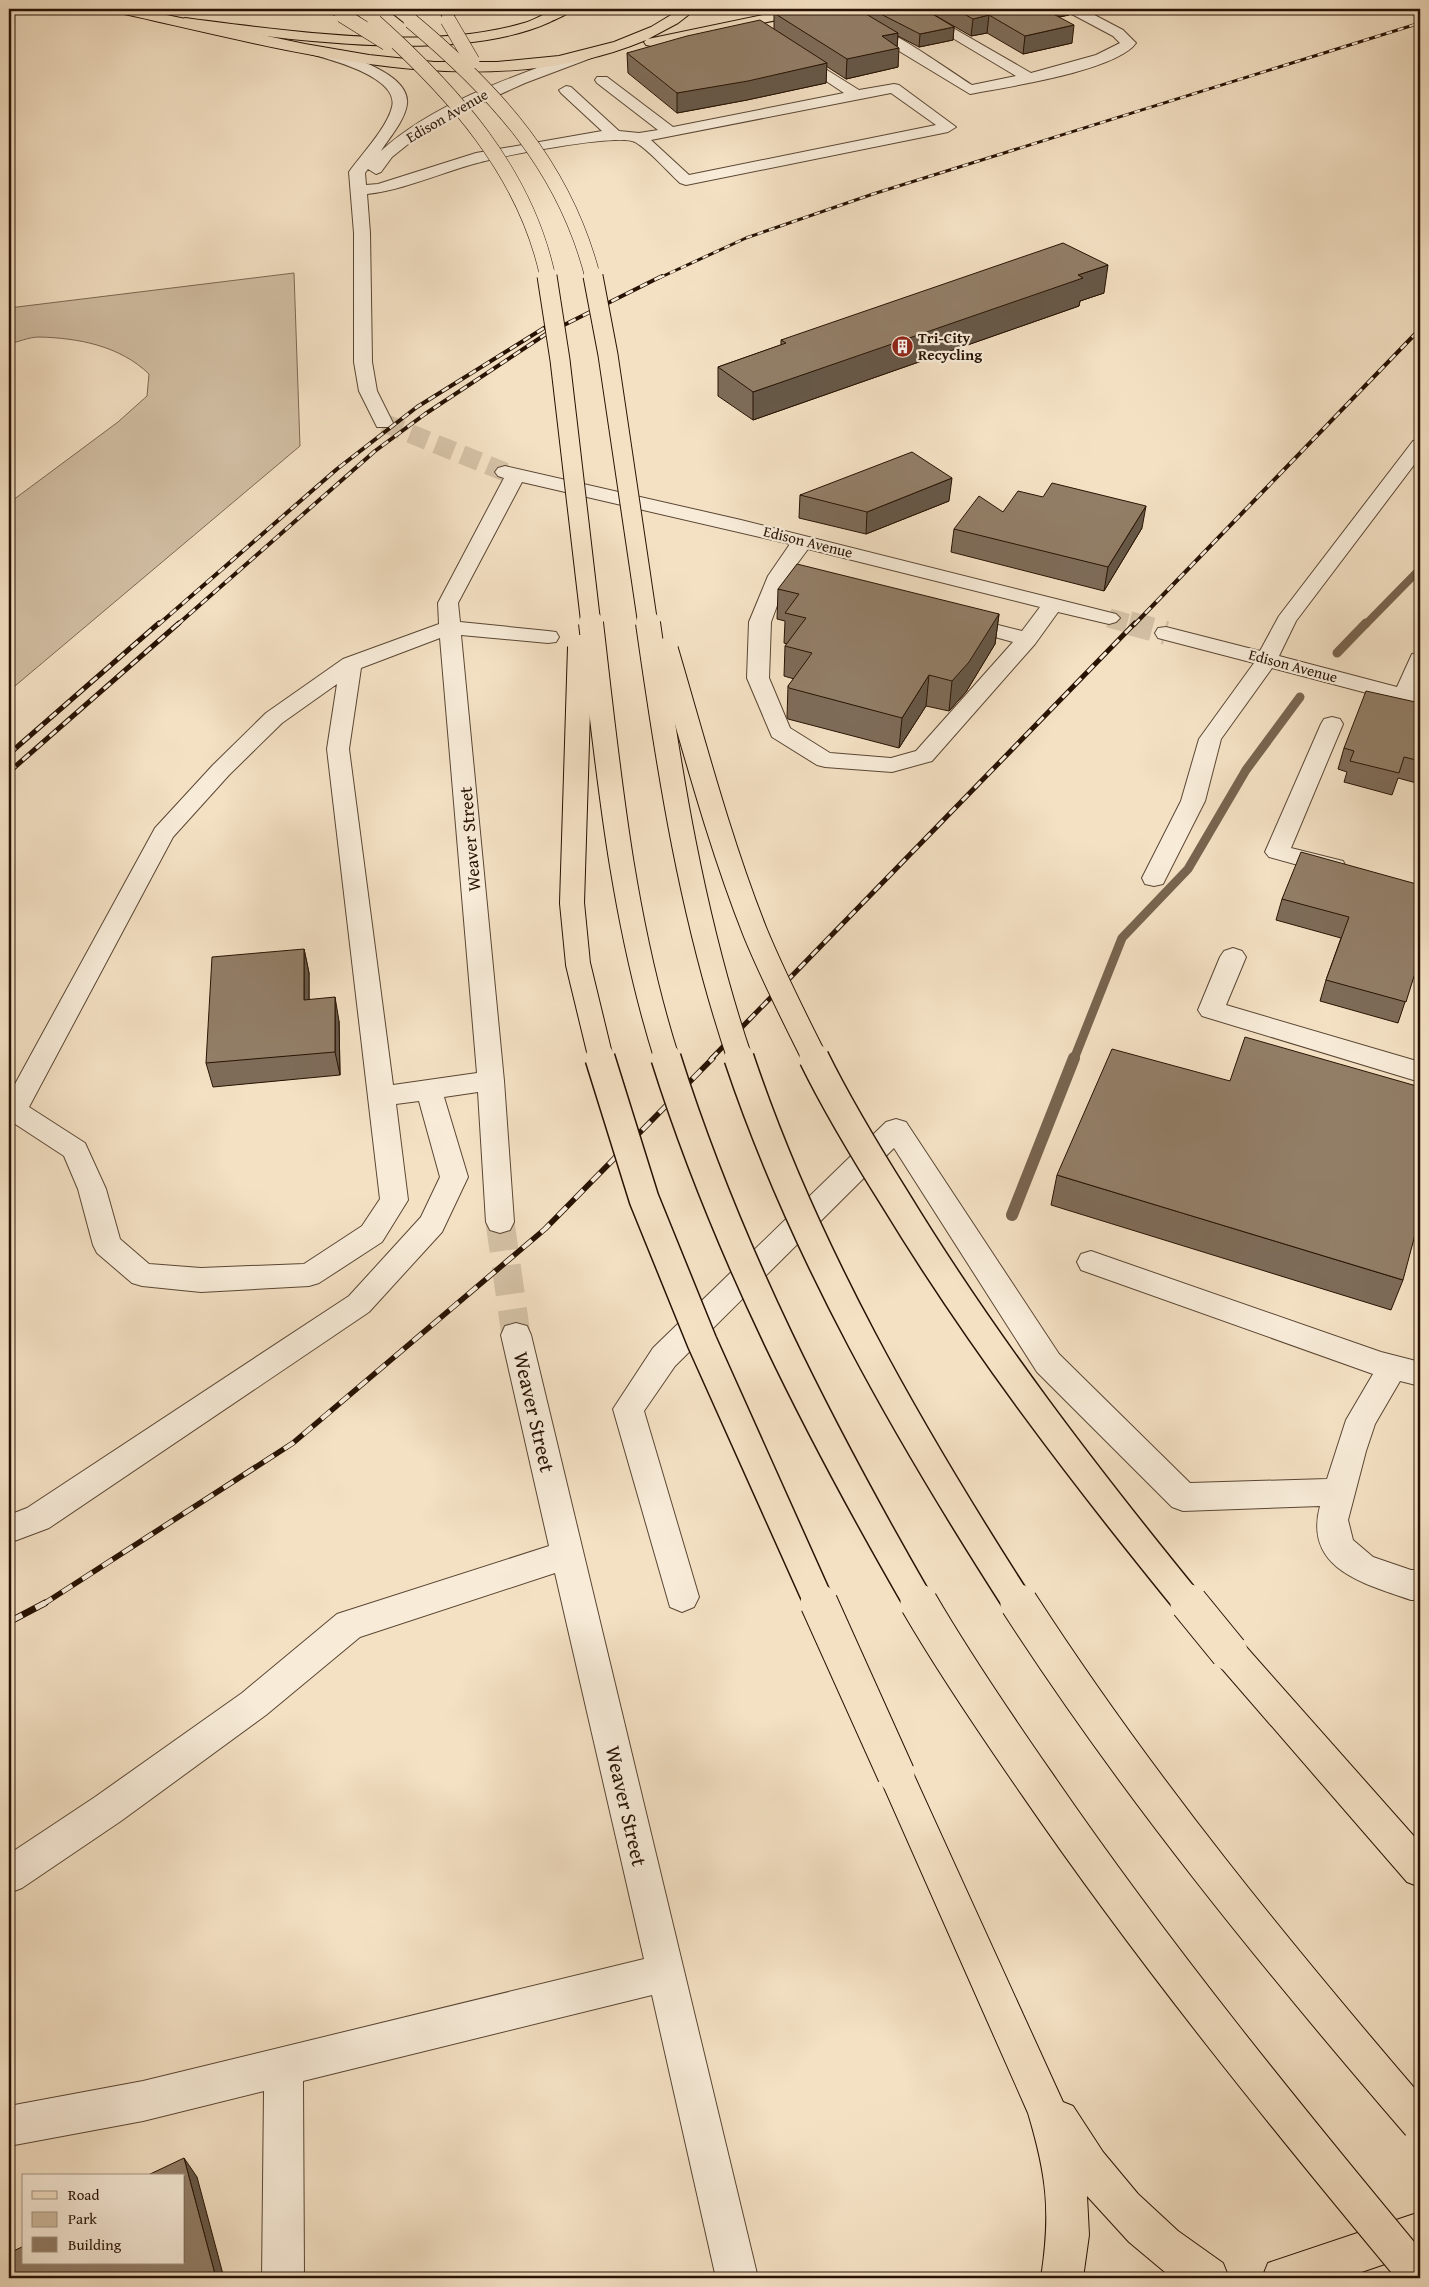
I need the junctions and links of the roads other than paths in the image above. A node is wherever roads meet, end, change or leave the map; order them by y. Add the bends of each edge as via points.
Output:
1 (120, 9) edge
2 (357, 9) edge
3 (394, 9) edge
4 (566, 9) edge
5 (689, 9) edge
6 (811, 9) edge
7 (824, 9) edge
8 (911, 9) edge
9 (1072, 9) edge
10 (336, 12) edge
11 (448, 14) edge
12 (184, 22) junction
13 (748, 22) junction
14 (762, 31) edge
15 (289, 44) junction
16 (785, 47) edge
17 (589, 54) junction
18 (1028, 77) junction
19 (436, 78) junction
20 (602, 80) dead end
21 (566, 90) dead end
22 (492, 92) junction
23 (857, 95) junction
24 (670, 132) junction
25 (616, 136) junction
26 (639, 138) junction
27 (363, 190) junction
28 (384, 423) tunnel mouth
29 (1420, 445) edge
30 (511, 473) joint
31 (803, 541) junction
32 (638, 558) junction
33 (583, 560) junction
34 (1053, 604) junction
35 (941, 617) edge
36 (1109, 618) tunnel mouth
37 (450, 627) junction
38 (1166, 633) tunnel mouth
39 (548, 636) dead end
40 (1026, 639) junction
41 (1420, 659) edge
42 (1267, 660) junction
43 (351, 664) junction
44 (1412, 698) edge
45 (1332, 724) dead end
46 (1353, 872) edge
47 (1154, 878) dead end
48 (1233, 957) dead end
49 (1420, 1072) edge
50 (490, 1081) junction
51 (429, 1090) junction
52 (381, 1096) junction
53 (11, 1119) edge
54 (500, 1222) tunnel mouth
55 (1091, 1262) dead end
56 (516, 1335) tunnel mouth
57 (1407, 1370) edge
58 (1340, 1492) junction
59 (9, 1529) edge
60 (567, 1555) junction
61 (1420, 1585) edge
62 (682, 1597) dead end
63 (1420, 1869) edge
64 (9, 1875) edge
65 (665, 1973) junction
66 (284, 2066) junction
67 (1029, 2069) junction
68 (1420, 2123) edge
69 (9, 2126) edge
70 (1420, 2232) edge
71 (283, 2278) edge
72 (737, 2278) edge
73 (1062, 2278) edge
74 (1208, 2278) edge
75 (1284, 2278) edge
76 (1420, 2278) edge

1 - 12 main road
2 - 19 main road, bridge
3 - 22 main road, bridge via 454,56
4 - 12 main road via 526,27 478,36 442,38 337,38
5 - 17 main road via 639,38
6 - 13 main road
7 - 18 street via 866,25 970,90
8 - 18 street
9 - 18 street via 1118,33 1129,43 1123,50 1101,59
10 - 19 main road, bridge
11 - 22 main road, bridge
12 - 15 main road
13 - 14 street
13 - 17 main road
15 - 17 main road via 371,60 430,66 492,66
15 - 27 street, Edison Avenue via 362,67 392,84 399,93 399,110 369,161 357,172
16 - 23 street
17 - 27 street, Edison Avenue via 500,87 426,126 380,161
19 - 33 main road, bridge via 475,123 494,151 527,211 539,243 554,313
20 - 24 street
21 - 25 street
22 - 32 main road, bridge via 553,176 583,239 601,310
23 - 24 street
23 - 26 street via 894,88 948,127 686,180
24 - 26 street
25 - 26 street
25 - 27 street via 576,139 476,158
27 - 28 street, Edison Avenue via 363,362 368,391
29 - 42 street via 1286,620
30 - 31 street, Edison Avenue
30 - 37 street, Weaver Street via 448,602
31 - 34 street, Edison Avenue
31 - 40 street via 788,578 760,622 758,678 780,732 826,760 892,766 924,756
32 - 63 main road, bridge via 748,913 771,970 839,1107 890,1195 993,1348 1108,1504 1229,1652
32 - 68 main road, bridge via 676,808 698,919 734,1045 762,1123 837,1290 939,1478 1060,1667 1212,1872
33 - 67 main road, bridge via 572,903 578,964 615,1111 644,1199 702,1342
33 - 76 main road, bridge via 621,869 651,1005 692,1137 727,1228 810,1408 922,1610 1054,1810 1223,2036
34 - 36 street, Edison Avenue
34 - 40 street
35 - 40 street
37 - 39 street
37 - 43 street
37 - 50 street, Weaver Street
38 - 42 street, Edison Avenue
41 - 44 street
42 - 44 street, Edison Avenue
42 - 47 street via 1210,739 1193,801
43 - 52 street via 338,749
43 - 53 street via 274,718 163,833
45 - 46 street via 1277,852
48 - 49 street via 1211,1010
50 - 51 street
50 - 54 street, Weaver Street
51 - 52 street
51 - 59 street via 454,1177 432,1224 358,1304 38,1518
52 - 53 street via 394,1200 372,1234 309,1275 210,1280 142,1274 107,1245 92,1189 75,1150
55 - 57 street
56 - 60 street, Weaver Street
57 - 58 street via 1361,1420
58 - 61 street via 1332,1520 1338,1548 1362,1568 1411,1585
58 - 62 street via 1183,1497 1048,1362 896,1129 664,1357 628,1409
60 - 64 street via 349,1625 254,1704 108,1809
60 - 65 street, Weaver Street
65 - 66 street
65 - 72 street, Weaver Street
66 - 69 street via 143,2101
66 - 71 street
67 - 73 main road via 1061,2152 1069,2203 1068,2252
67 - 74 main road via 1062,2126 1138,2224 1184,2263
70 - 75 main road

